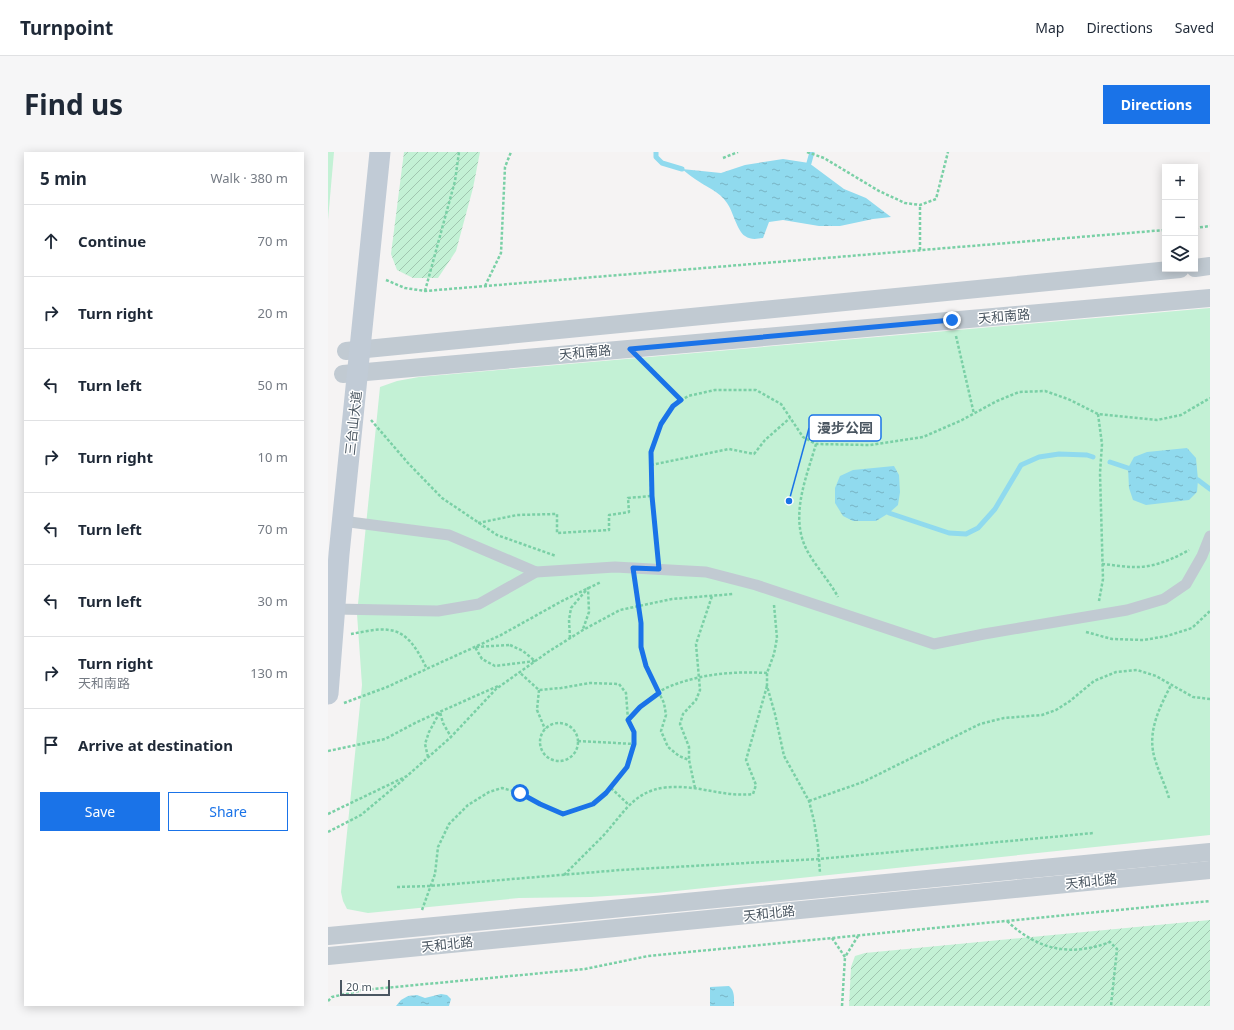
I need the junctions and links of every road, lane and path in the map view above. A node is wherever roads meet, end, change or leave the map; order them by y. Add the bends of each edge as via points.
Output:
1 (366, 152) edge
2 (380, 152) edge
3 (459, 152) edge
4 (510, 152) edge
5 (738, 152) edge
6 (807, 152) edge
7 (948, 152) edge
8 (723, 158) dead end
9 (920, 205) junction
10 (1210, 226) edge
11 (1198, 228) edge
12 (1162, 230) edge
13 (920, 250) junction
14 (1210, 266) edge
15 (1198, 268) edge
16 (1162, 271) edge
17 (368, 273) junction
18 (485, 286) junction
19 (425, 291) junction
20 (1210, 298) edge
21 (952, 320) junction
22 (630, 349) junction
23 (353, 351) junction
24 (351, 373) junction
25 (1210, 398) edge
26 (681, 400) junction
27 (355, 401) junction
28 (974, 414) junction
29 (1098, 414) junction
30 (790, 418) junction
31 (816, 444) junction
32 (651, 465) junction
33 (652, 496) junction
34 (335, 520) edge
35 (478, 523) junction
36 (1210, 536) edge
37 (1195, 547) dead end
38 (556, 556) dead end
39 (1102, 564) junction
40 (633, 568) junction
41 (659, 569) junction
42 (536, 572) junction
43 (607, 580) dead end
44 (588, 588) junction
45 (773, 591) junction
46 (735, 594) dead end
47 (712, 596) junction
48 (638, 606) junction
49 (334, 609) junction
50 (1210, 611) edge
51 (841, 614) junction
52 (1097, 615) junction
53 (583, 630) junction
54 (1083, 631) dead end
55 (333, 636) junction
56 (570, 638) junction
57 (475, 647) junction
58 (535, 661) junction
59 (427, 669) junction
60 (519, 672) junction
61 (767, 673) junction
62 (699, 678) junction
63 (502, 685) junction
64 (1171, 685) junction
65 (767, 686) junction
66 (539, 690) junction
67 (659, 693) junction
68 (335, 699) edge
69 (1210, 699) edge
70 (440, 712) junction
71 (628, 720) junction
72 (545, 729) junction
73 (451, 737) junction
74 (578, 741) junction
75 (634, 744) junction
76 (328, 751) edge
77 (428, 758) junction
78 (689, 760) junction
79 (407, 776) junction
80 (611, 788) junction
81 (696, 788) junction
82 (1169, 798) dead end
83 (809, 801) junction
84 (629, 805) junction
85 (328, 814) edge
86 (328, 832) edge
87 (1094, 834) dead end
88 (1210, 852) edge
89 (819, 858) junction
90 (1210, 870) edge
91 (564, 875) junction
92 (430, 886) junction
93 (397, 887) dead end
94 (822, 889) junction
95 (1210, 901) edge
96 (1006, 921) junction
97 (416, 928) junction
98 (858, 935) junction
99 (328, 936) edge
100 (832, 938) junction
101 (328, 956) edge
102 (845, 957) junction
103 (328, 1001) edge
104 (842, 1006) edge
105 (1111, 1006) edge

1 - 23 main road, 三台山大道
2 - 17 main road, 三台山大道
3 - 19 path via 455,181
4 - 18 path via 504,167 501,253
5 - 8 path
6 - 9 path via 824,158 879,191 905,203
7 - 9 path via 936,199
9 - 13 path
10 - 11 path
12 - 13 path
13 - 18 path
14 - 15 street
16 - 23 street, 天和南路
17 - 19 path via 405,288
17 - 23 main road, 三台山大道
18 - 19 path
20 - 21 street, 天和南路
21 - 22 street, 天和南路
21 - 28 path
22 - 24 street, 天和南路
22 - 26 path
23 - 24 main road, 三台山大道
24 - 27 main road, 三台山大道
24 - 34 main road, 三台山大道
25 - 29 path via 1181,415 1157,420
26 - 30 path via 715,390 756,390 781,404
26 - 32 path via 673,406 661,424 651,452
27 - 34 main road, 三台山大道
27 - 35 path via 442,498
28 - 29 path via 1019,392 1045,392 1068,399
28 - 31 path via 923,437 870,445
29 - 39 path via 1102,444
30 - 31 path via 803,437
30 - 32 path via 765,440 754,454 729,449
31 - 51 path via 801,495 798,519 808,552 838,597
32 - 33 path
33 - 35 path via 628,498 629,512 609,515 609,530 557,533 557,514 517,515
33 - 41 path
34 - 42 street via 449,535
34 - 49 main road, 三台山大道
35 - 38 path via 497,535
36 - 52 street via 1186,584 1164,599 1127,610
37 - 39 path via 1153,564 1136,567
39 - 52 path via 1103,579
40 - 41 street
40 - 42 street
40 - 48 path
41 - 45 street via 706,572
42 - 49 street via 479,604 438,611
43 - 44 path
44 - 53 path via 589,612
44 - 56 path via 571,608
44 - 57 path via 501,636
45 - 51 street
45 - 61 path via 777,638
46 - 47 path
47 - 48 path via 672,599
47 - 62 path via 696,644
48 - 53 path via 620,610
48 - 67 path via 641,647 646,666
49 - 55 main road, 三台山大道
50 - 54 path via 1192,628 1144,640 1112,639
51 - 52 street via 934,644
53 - 56 path
55 - 59 path via 389,630 406,636 420,654
55 - 68 main road, 三台山大道
56 - 58 path
57 - 58 path via 510,645
57 - 58 path via 482,659 495,666
57 - 59 path
58 - 60 path
59 - 68 path via 387,687
60 - 63 path
60 - 66 path
61 - 62 path via 742,672
61 - 65 path
62 - 67 path via 666,688
62 - 78 path via 700,690 696,700 683,714 680,724 689,747
63 - 70 path
63 - 73 path
64 - 69 path via 1193,697
64 - 82 path via 1158,712 1153,730 1153,750
64 - 83 path via 1156,676 1137,670 1116,672 1094,681 1056,710 1042,715 1004,718 980,724 863,782
65 - 81 path via 746,760 756,785 753,794 741,796
65 - 83 path via 784,756
66 - 71 path via 590,683 619,684 626,693
66 - 72 path via 537,710
67 - 71 path
67 - 78 path via 666,715 661,731 668,748
70 - 73 path
70 - 76 path via 386,739
70 - 77 path via 428,732 425,744
71 - 75 path via 634,732
72 - 74 path via 550,725 563,723 574,730
72 - 74 path via 539,740 540,746 542,752 552,760 558,762 570,758
73 - 77 path
74 - 75 path
75 - 80 path via 627,767
77 - 79 path
78 - 81 path
79 - 85 path
79 - 86 path via 361,815
80 - 84 path
80 - 92 path via 593,804 563,814 520,793 502,788 488,792 468,805 449,824 438,847 435,874
81 - 84 path via 664,787 638,797
83 - 89 path
84 - 91 path via 604,835
87 - 89 path
88 - 94 street, 天和北路
89 - 91 path
89 - 94 path
90 - 101 street, 天和北路
91 - 92 path
92 - 93 path
92 - 97 path
94 - 97 street, 天和北路
95 - 96 path
96 - 98 path
96 - 105 path via 1029,939 1052,948 1076,950 1110,942 1117,949
97 - 99 street, 天和北路
98 - 100 path
98 - 102 path
100 - 102 path
100 - 103 path via 648,956 585,969 363,990 332,997
102 - 104 path

